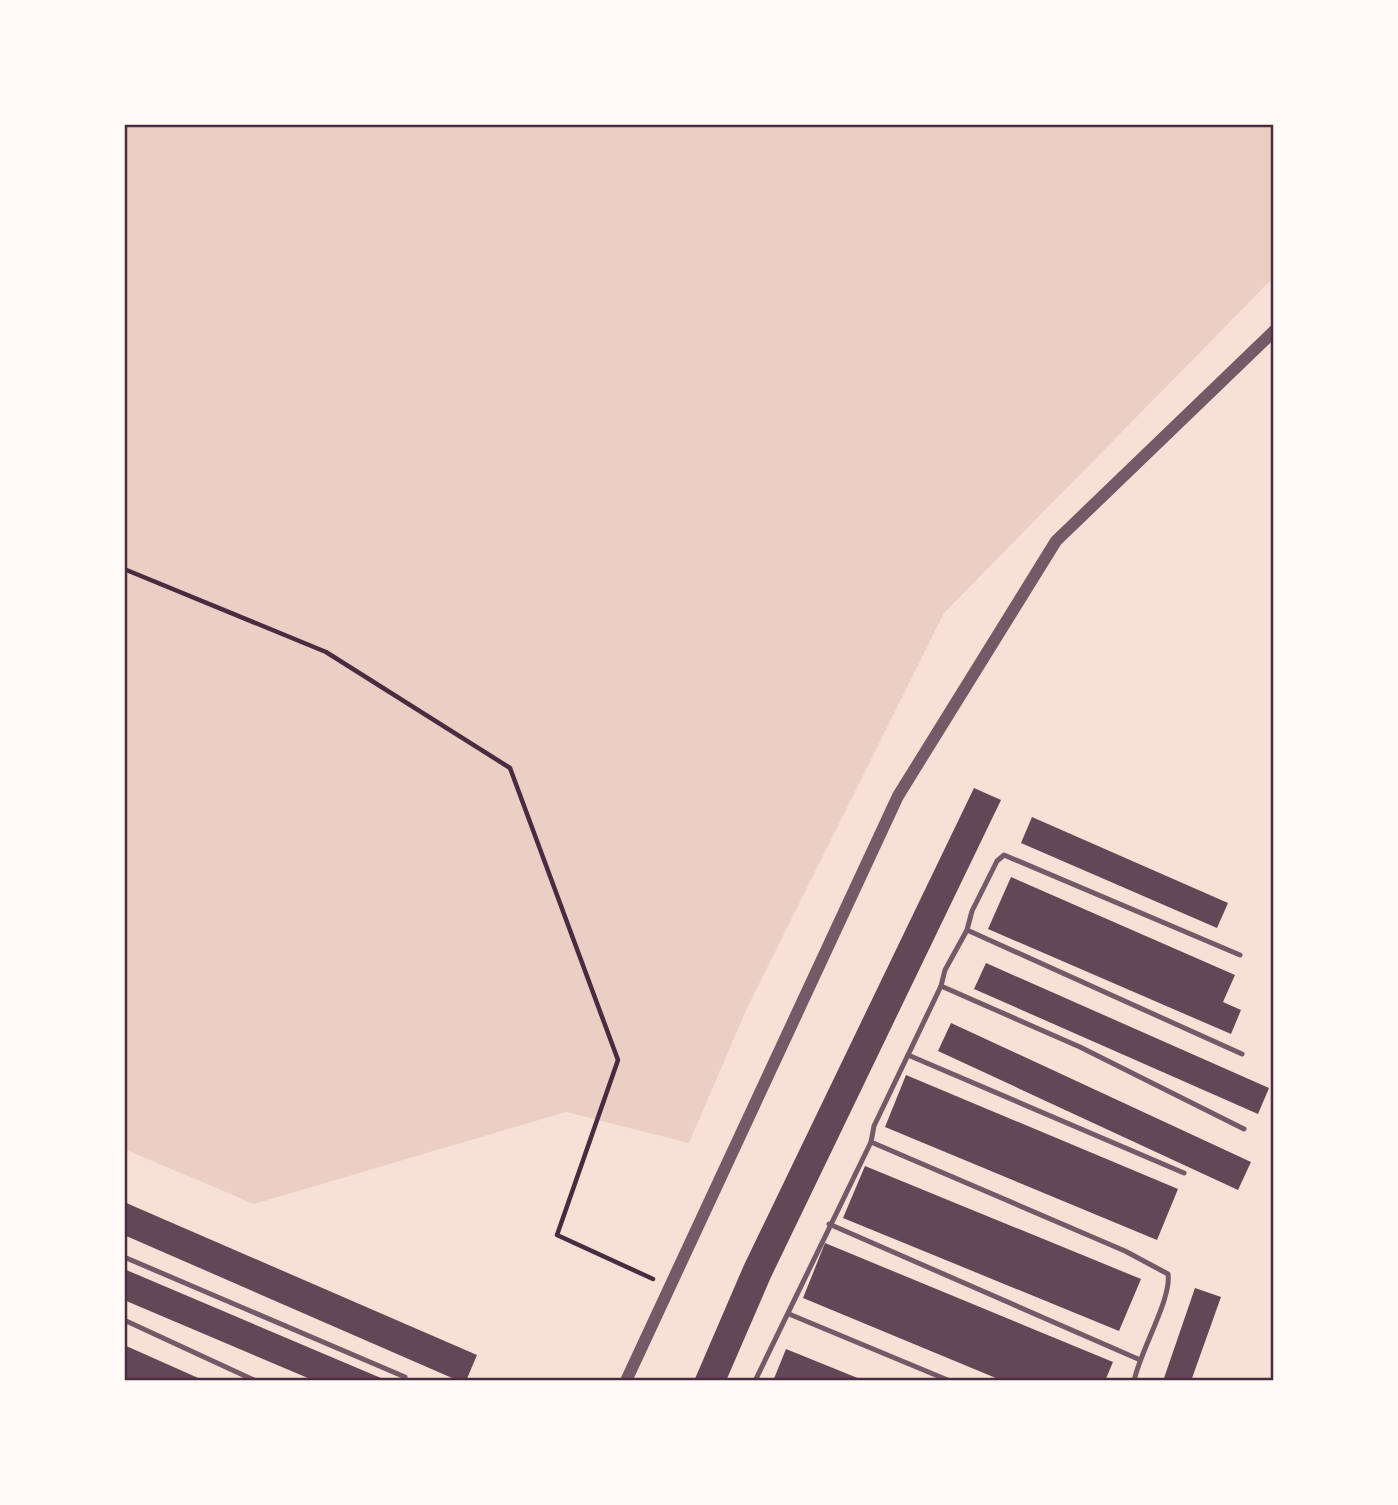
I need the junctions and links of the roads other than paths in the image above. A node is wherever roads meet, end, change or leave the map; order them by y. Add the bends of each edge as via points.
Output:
1 (1274, 331) edge
2 (967, 930) junction
3 (1240, 956) dead end
4 (941, 986) junction
5 (1242, 1054) dead end
6 (908, 1055) junction
7 (1244, 1129) dead end
8 (871, 1142) junction
9 (1184, 1173) dead end
10 (829, 1224) junction
11 (124, 1257) edge
12 (789, 1314) junction
13 (124, 1320) edge
14 (1138, 1359) junction
15 (256, 1381) edge
16 (403, 1381) edge
17 (626, 1381) edge
18 (755, 1381) edge
19 (950, 1381) edge
20 (1134, 1381) edge

1 - 17 street via 1056,541 898,796
2 - 3 lane via 972,911 1004,855
2 - 4 lane
2 - 5 lane
4 - 6 lane
4 - 7 lane via 1080,1047
6 - 8 lane via 874,1126
6 - 9 lane
8 - 10 lane
8 - 14 lane via 1125,1251 1168,1274 1165,1297
10 - 12 lane
10 - 14 lane
11 - 16 lane via 405,1377
12 - 18 lane
12 - 19 lane
13 - 15 lane
14 - 20 lane

